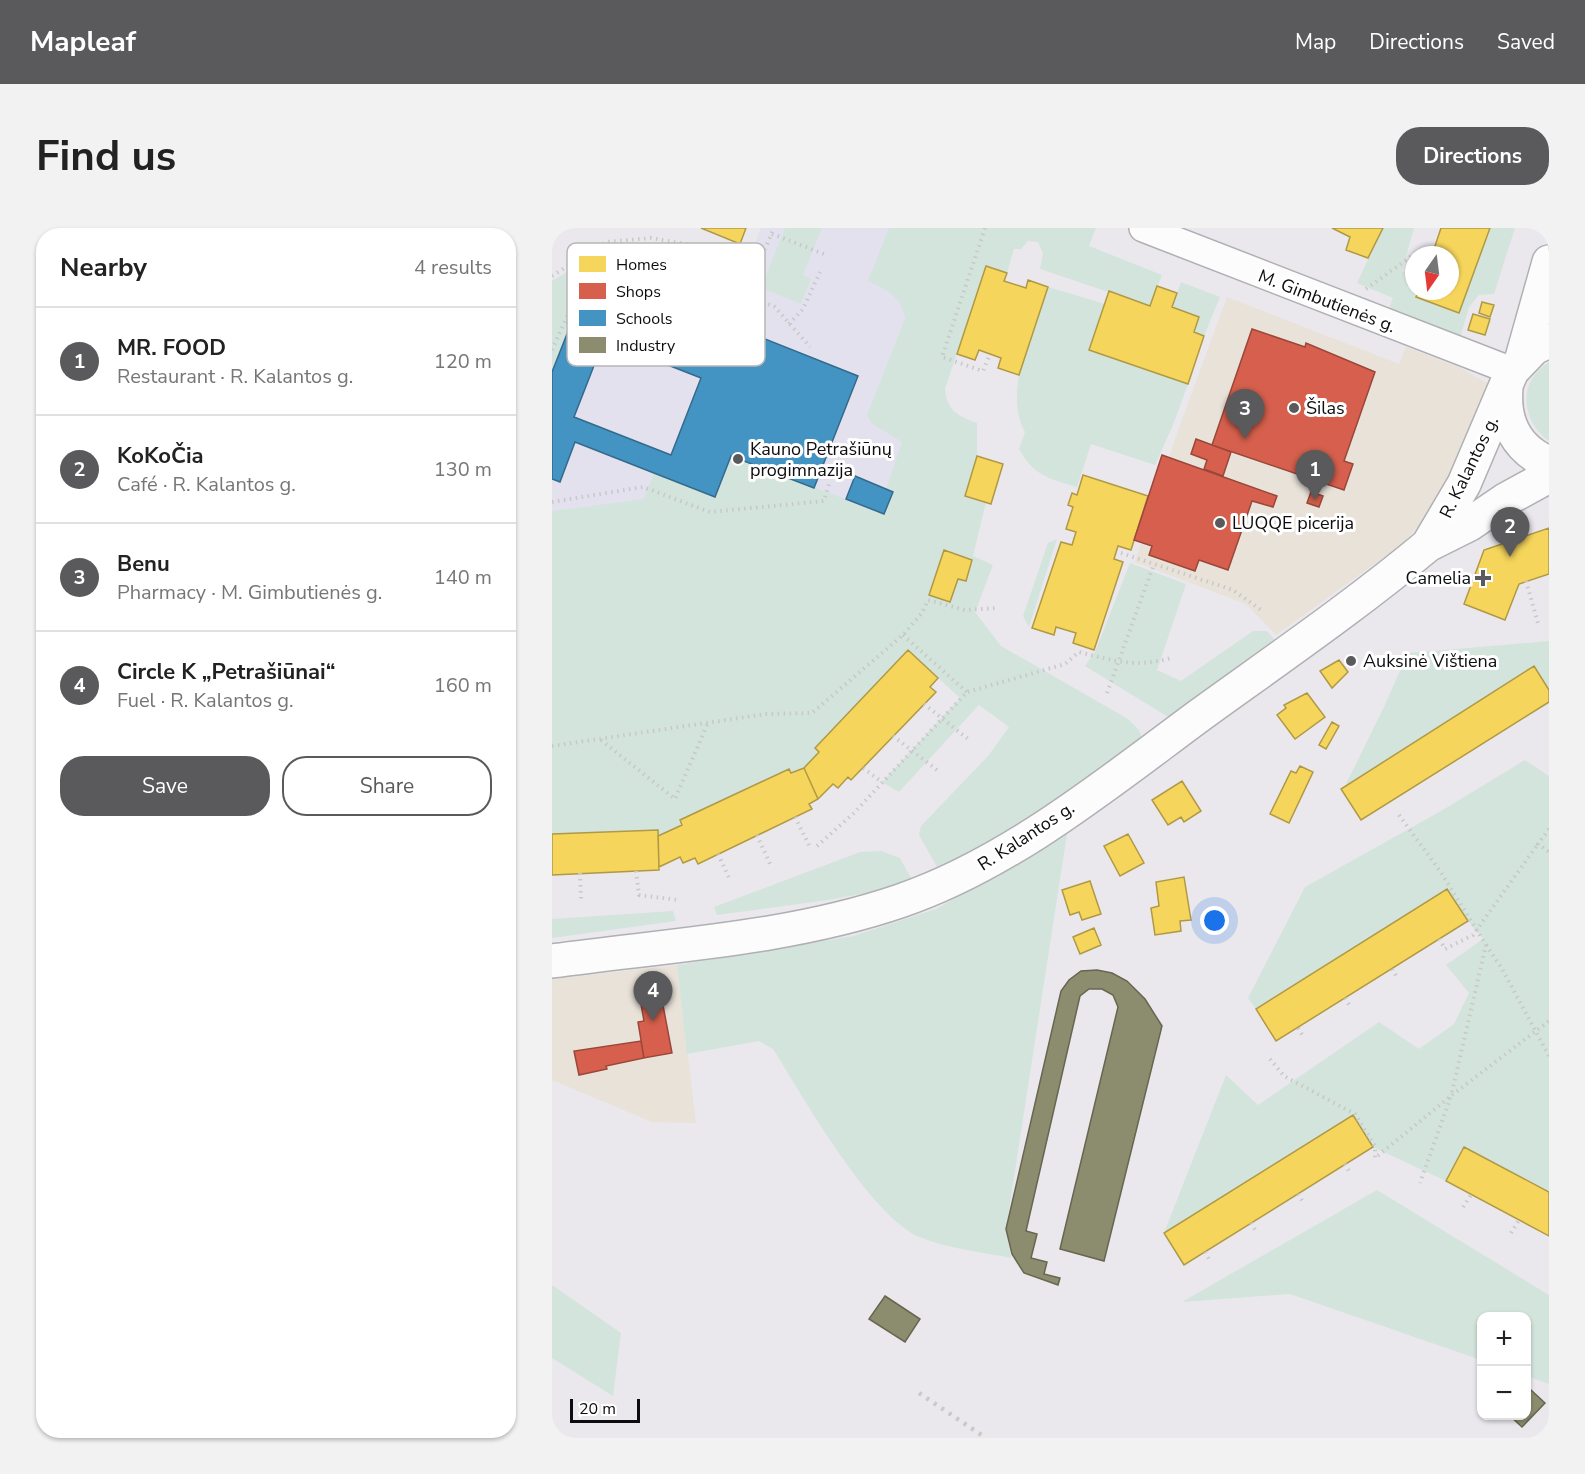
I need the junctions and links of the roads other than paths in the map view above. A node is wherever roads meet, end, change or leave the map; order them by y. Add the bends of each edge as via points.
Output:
1 (1143, 228) edge
2 (1549, 262) edge
3 (1549, 340) edge
4 (1514, 372) junction
5 (1549, 463) edge
6 (1549, 476) edge
7 (1428, 545) junction
8 (552, 961) edge

1 - 4 street, M. Gimbutienės g.
2 - 4 main road
3 - 4 main road via 1534,348
4 - 5 main road, R. Kalantos g. via 1507,417 1512,432 1533,455
4 - 7 main road, R. Kalantos g. via 1464,484
6 - 7 main road, R. Kalantos g.
7 - 8 main road, R. Kalantos g. via 1163,742 1016,846 970,872 900,901 840,918 756,934

